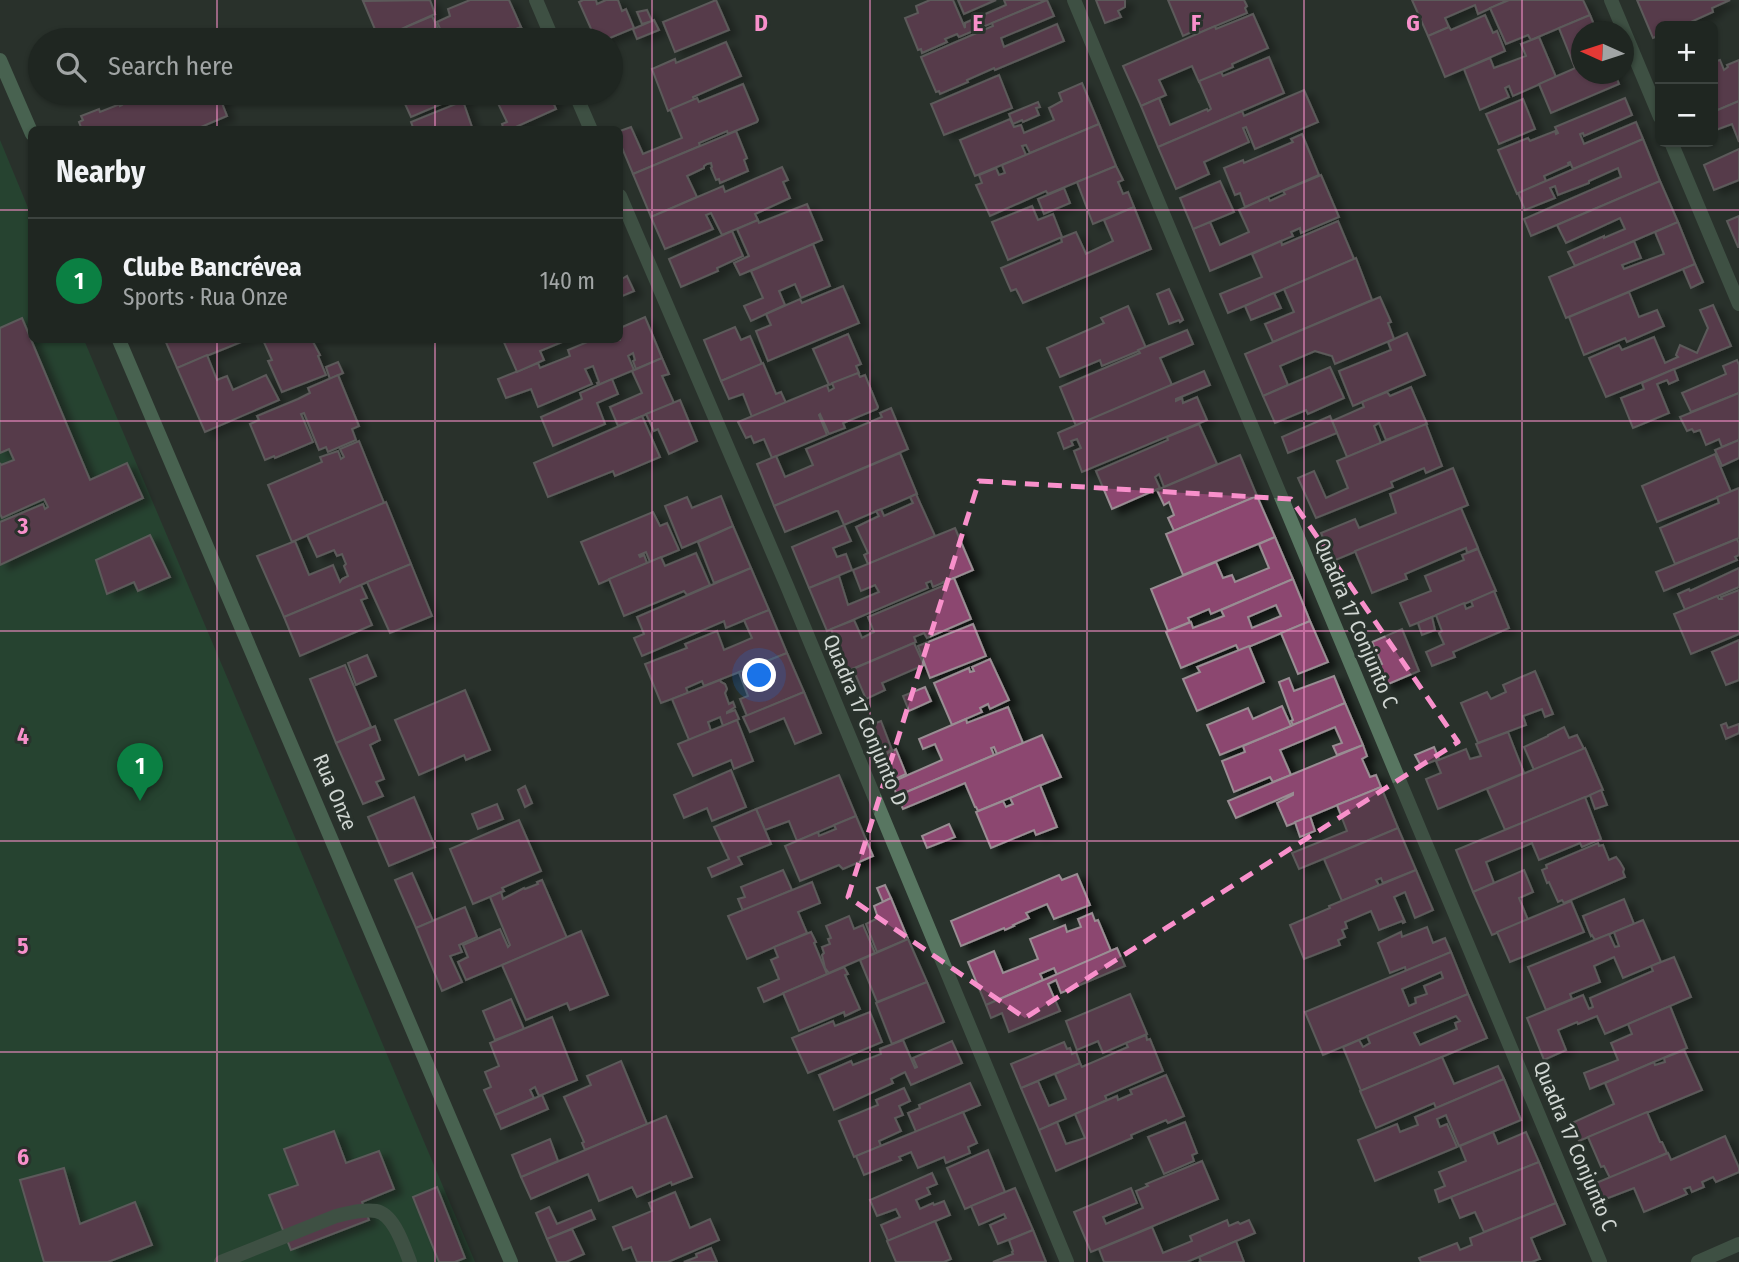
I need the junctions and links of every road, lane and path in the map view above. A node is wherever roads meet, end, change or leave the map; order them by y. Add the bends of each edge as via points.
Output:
1 (536, 0) edge
2 (1074, 0) edge
3 (1611, 0) edge
4 (548, 28) edge
5 (0, 60) edge
6 (580, 105) edge
7 (1655, 105) edge
8 (29, 126) edge
9 (589, 126) edge
10 (1673, 147) edge
11 (623, 203) edge
12 (1739, 304) edge
13 (120, 343) edge
14 (1739, 1244) edge
15 (221, 1262) edge
16 (410, 1262) edge
17 (511, 1262) edge
18 (1067, 1262) edge
19 (1600, 1262) edge
20 (1698, 1262) edge

1 - 4 street
2 - 19 street, Quadra 17 Conjunto C
3 - 7 street
5 - 8 street
6 - 9 street
10 - 12 street
11 - 18 street, Quadra 17 Conjunto D
13 - 17 street, Rua Onze
14 - 20 street
15 - 16 street via 336,1216 375,1211 393,1223

